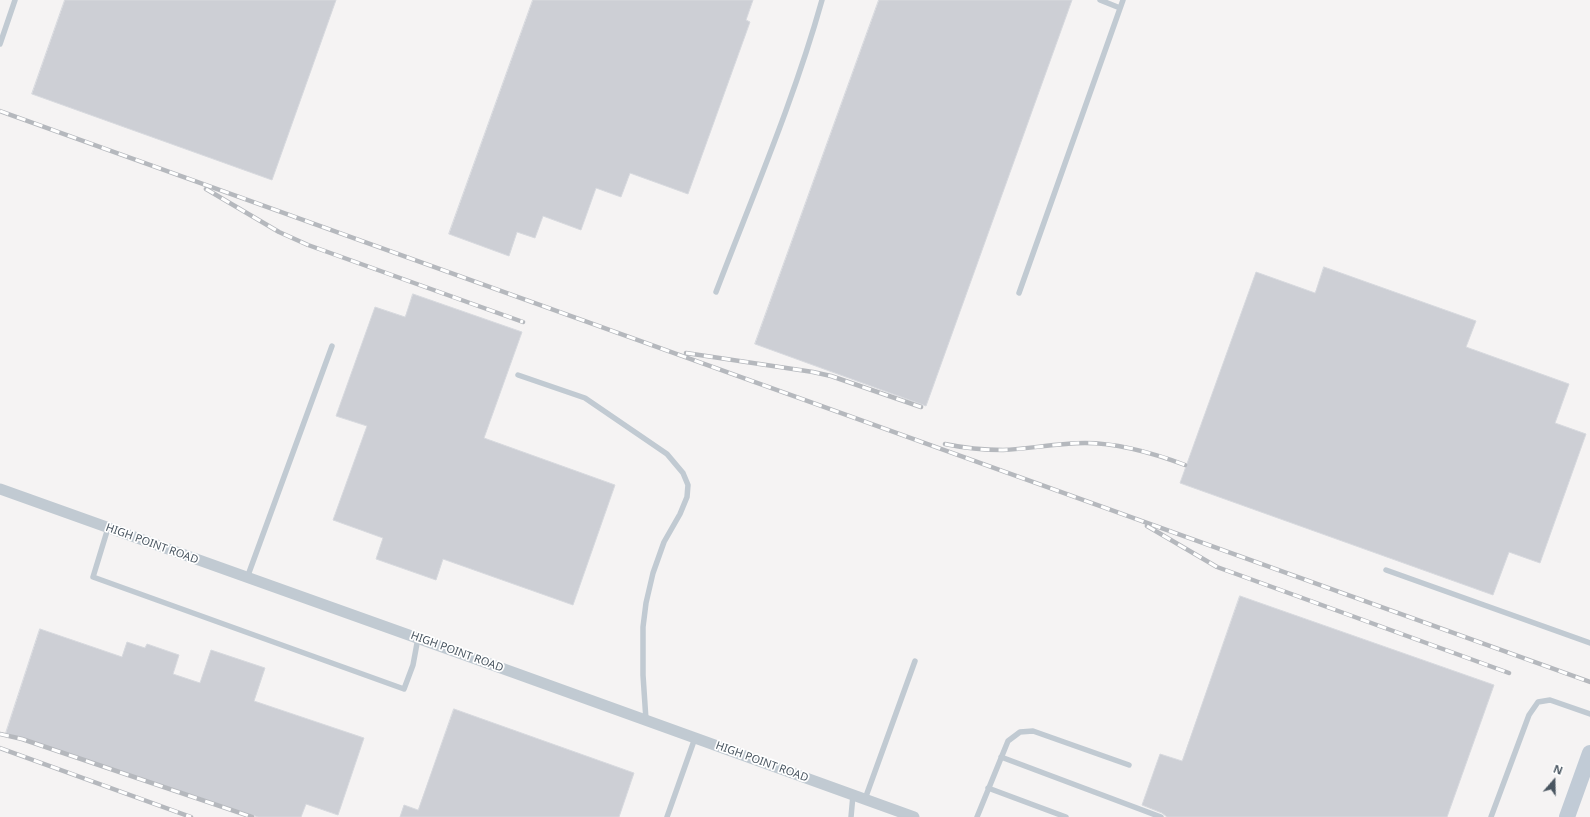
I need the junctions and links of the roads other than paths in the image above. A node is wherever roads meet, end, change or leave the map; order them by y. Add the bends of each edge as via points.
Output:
1 (15, 0) edge
2 (822, 0) edge
3 (1100, 0) edge
4 (1123, 0) edge
5 (1120, 8) junction
6 (0, 44) edge
7 (716, 292) dead end
8 (1020, 293) dead end
9 (332, 346) dead end
10 (518, 374) dead end
11 (0, 489) edge
12 (108, 528) junction
13 (1386, 570) dead end
14 (247, 578) junction
15 (418, 638) junction
16 (1590, 644) edge
17 (915, 661) dead end
18 (1590, 714) edge
19 (646, 720) junction
20 (695, 738) junction
21 (1590, 753) edge
22 (1001, 758) junction
23 (1129, 765) dead end
24 (1587, 769) edge
25 (988, 788) junction
26 (853, 795) junction
27 (865, 799) junction
28 (667, 817) edge
29 (851, 817) edge
30 (914, 817) edge
31 (977, 817) edge
32 (1066, 817) edge
33 (1161, 817) edge
34 (1491, 817) edge
35 (1567, 817) edge

1 - 6 lane
2 - 7 lane via 809,47 784,118
3 - 5 lane
4 - 5 lane
5 - 8 lane
9 - 14 lane
10 - 19 lane via 585,398 666,454 683,473 688,485 687,497 680,514 664,542 646,603 643,675
11 - 12 street, HIGH POINT ROAD
12 - 14 street, HIGH POINT ROAD
12 - 15 lane via 93,577 404,689 413,665
13 - 16 lane
14 - 15 street, HIGH POINT ROAD
15 - 19 street, HIGH POINT ROAD
17 - 27 lane
18 - 34 lane via 1550,700 1538,702 1528,715
19 - 20 street, HIGH POINT ROAD
20 - 26 street, HIGH POINT ROAD
20 - 28 lane
21 - 24 main road
22 - 23 lane via 1008,741 1020,732 1033,731
22 - 25 lane
22 - 33 lane
24 - 35 main road
25 - 31 lane
25 - 32 lane
26 - 27 street, HIGH POINT ROAD
26 - 29 lane
27 - 30 street, HIGH POINT ROAD

